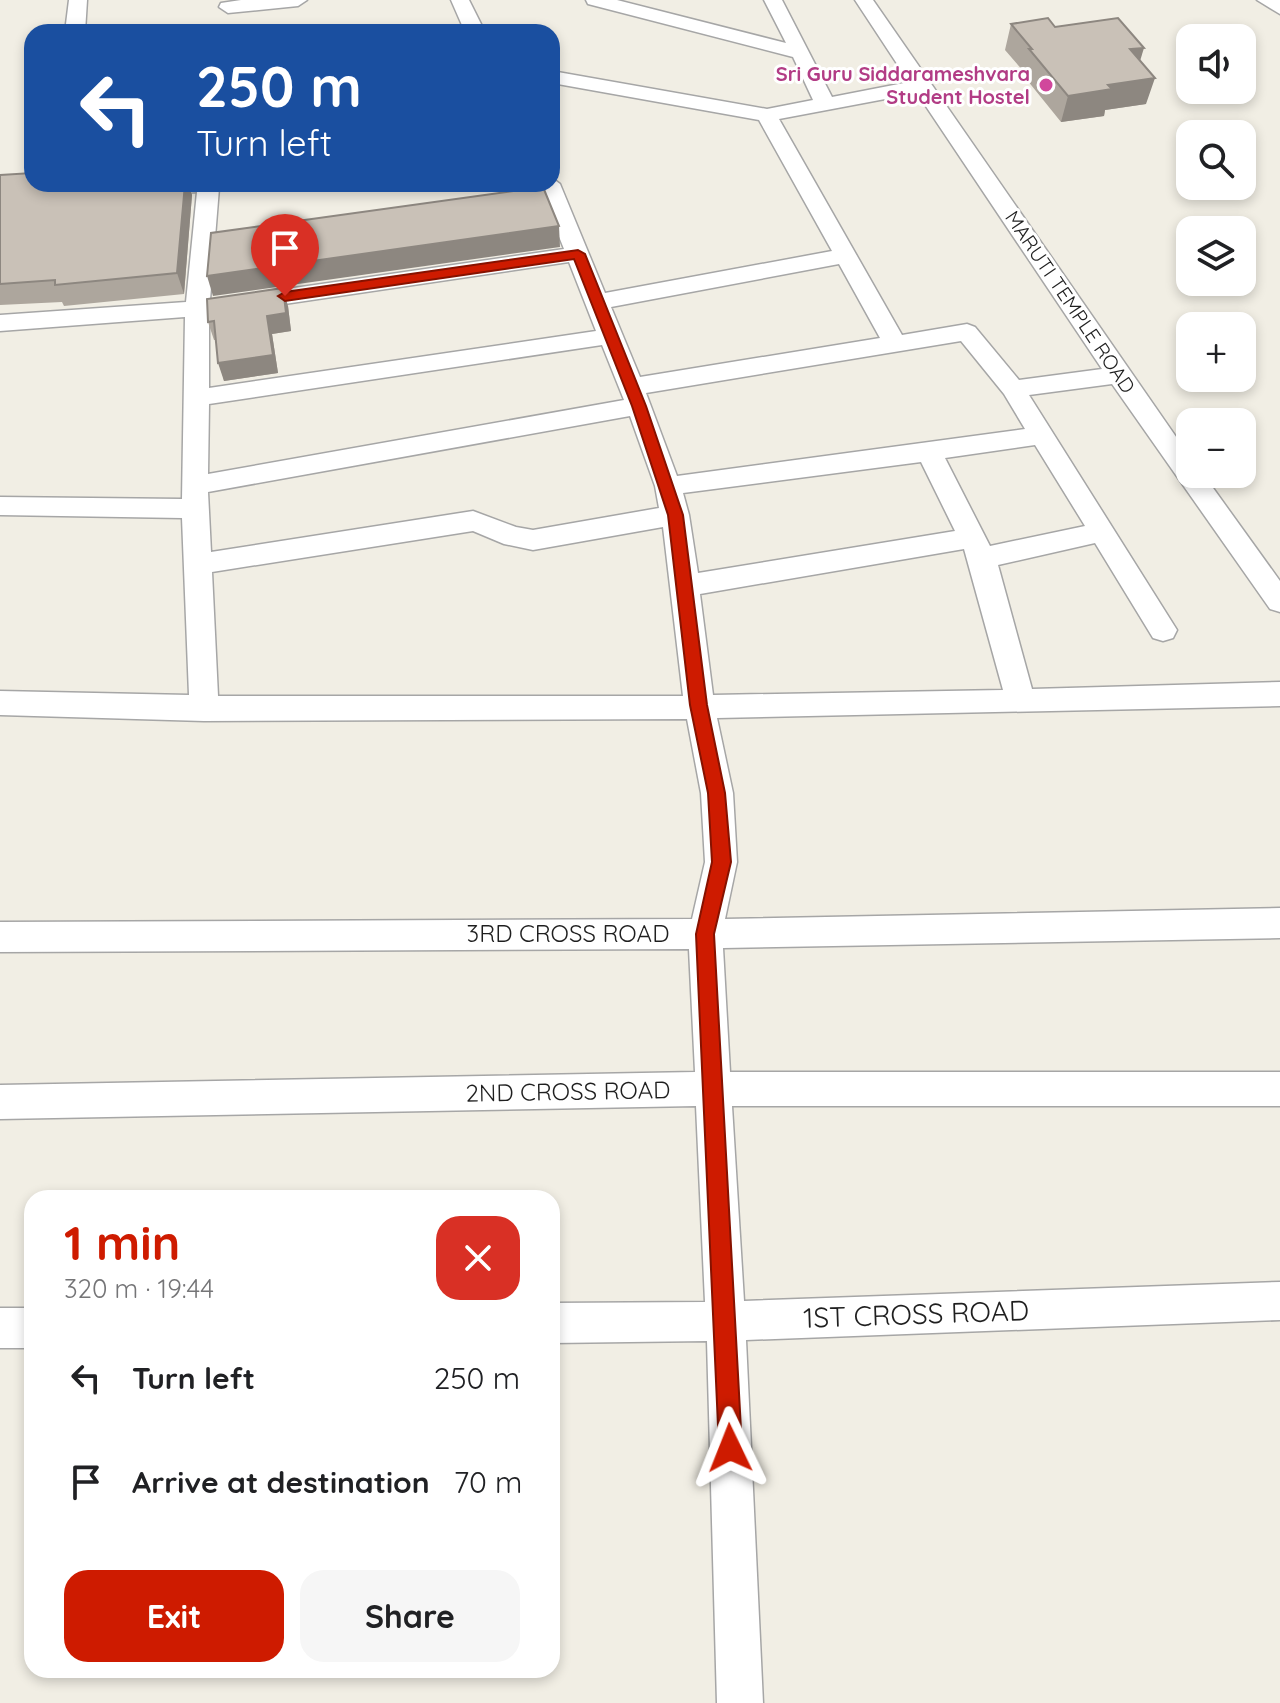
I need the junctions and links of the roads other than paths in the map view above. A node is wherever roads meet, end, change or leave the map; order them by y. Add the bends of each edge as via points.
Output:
1 (298, 0) edge
2 (488, 0) edge
3 (595, 0) edge
4 (773, 0) edge
5 (864, 0) edge
6 (1266, 0) edge
7 (84, 1) edge
8 (461, 3) edge
9 (228, 7) dead end
10 (1280, 8) edge
11 (77, 24) edge
12 (471, 24) edge
13 (801, 53) junction
14 (560, 78) edge
15 (925, 85) junction
16 (826, 105) junction
17 (767, 115) junction
18 (208, 192) edge
19 (547, 193) edge
20 (578, 254) junction
21 (845, 256) junction
22 (597, 302) junction
23 (197, 309) junction
24 (0, 323) edge
25 (612, 336) junction
26 (895, 343) junction
27 (1118, 375) junction
28 (1013, 389) junction
29 (634, 396) junction
30 (196, 398) junction
31 (1042, 435) junction
32 (929, 452) junction
33 (196, 497) junction
34 (672, 501) junction
35 (0, 506) edge
36 (1103, 532) junction
37 (977, 548) junction
38 (197, 564) junction
39 (684, 586) junction
40 (1280, 602) edge
41 (1163, 630) dead end
42 (1280, 694) edge
43 (1021, 701) junction
44 (0, 703) edge
45 (699, 705) junction
46 (204, 709) junction
47 (1280, 923) edge
48 (705, 934) junction
49 (0, 937) edge
50 (714, 1089) junction
51 (1280, 1089) edge
52 (0, 1102) edge
53 (1280, 1301) edge
54 (726, 1321) junction
55 (560, 1323) edge
56 (0, 1328) edge
57 (24, 1328) edge
58 (740, 1703) edge

1 - 9 street
2 - 8 street
3 - 13 street
4 - 13 street
5 - 15 street, MARUTI TEMPLE ROAD
6 - 10 street
7 - 11 street
8 - 12 street
13 - 16 street
14 - 17 street
15 - 16 street
15 - 27 street, MARUTI TEMPLE ROAD
16 - 17 street
17 - 21 street
18 - 23 street via 211,245
19 - 20 street
20 - 22 street
20 - 23 street
21 - 22 street
21 - 26 street
22 - 25 street
23 - 24 street
23 - 30 street
25 - 29 street
25 - 30 street
26 - 28 street via 967,332
26 - 29 street
27 - 28 street
27 - 40 street, MARUTI TEMPLE ROAD
28 - 31 street
29 - 33 street
29 - 34 street
30 - 33 street
31 - 32 street
31 - 36 street
32 - 34 street
32 - 37 street
33 - 35 street
33 - 38 street
34 - 38 street via 533,540 509,538 473,521
34 - 39 street
36 - 37 street
36 - 41 street
37 - 39 street
37 - 43 street
38 - 46 street
39 - 45 street
42 - 43 street
43 - 45 street
44 - 46 street
45 - 46 street
45 - 48 street via 717,793 721,862
47 - 48 street, 3RD CROSS ROAD
48 - 49 street, 3RD CROSS ROAD
48 - 50 street
50 - 51 street, 2ND CROSS ROAD
50 - 52 street, 2ND CROSS ROAD
50 - 54 street
53 - 54 street, 1ST CROSS ROAD
54 - 55 street, 1ST CROSS ROAD
54 - 58 street
56 - 57 street

